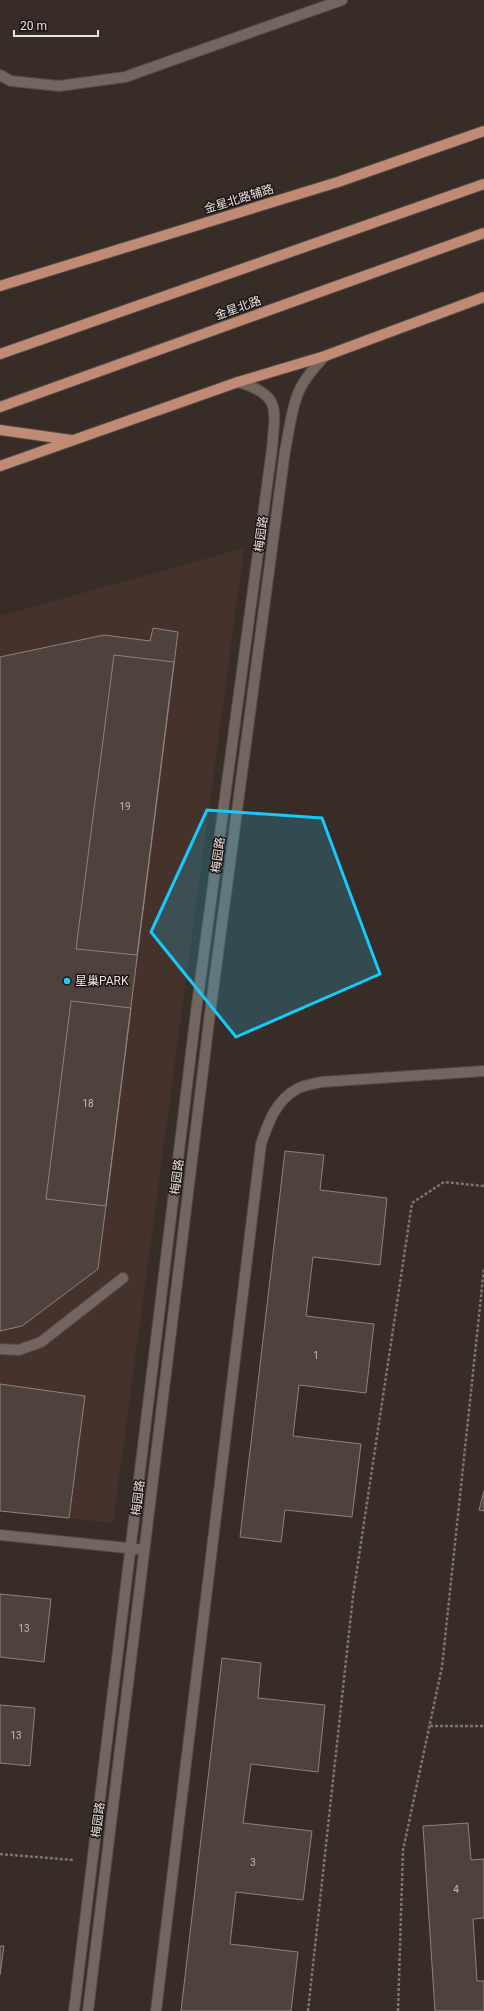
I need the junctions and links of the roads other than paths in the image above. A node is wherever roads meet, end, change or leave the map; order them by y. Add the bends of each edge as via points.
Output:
1 (342, 0) edge
2 (0, 75) edge
3 (484, 131) edge
4 (484, 184) edge
5 (484, 233) edge
6 (0, 286) edge
7 (484, 297) edge
8 (0, 354) edge
9 (325, 356) junction
10 (238, 382) junction
11 (0, 407) edge
12 (0, 430) edge
13 (74, 440) junction
14 (0, 466) edge
15 (484, 1071) edge
16 (123, 1278) dead end
17 (0, 1349) edge
18 (0, 1535) edge
19 (131, 1548) junction
20 (144, 1550) junction
21 (74, 2011) edge
22 (88, 2011) edge
23 (156, 2011) edge

1 - 2 street via 125,77 59,86 11,81
3 - 6 main road, 金星北路辅路 via 338,182
4 - 8 main road
5 - 11 main road, 金星北路
7 - 9 main road
9 - 10 main road
9 - 20 street, 梅园路 via 299,392 290,420 285,451 210,1012
10 - 13 main road
10 - 19 street, 梅园路 via 256,387 266,394 273,404 272,449 197,1004
12 - 13 main road
13 - 14 main road
15 - 23 street via 321,1082 298,1089 282,1101 269,1118 261,1144
16 - 17 street via 41,1342 20,1350
18 - 19 street
19 - 20 street
19 - 21 street, 梅园路
20 - 22 street, 梅园路

